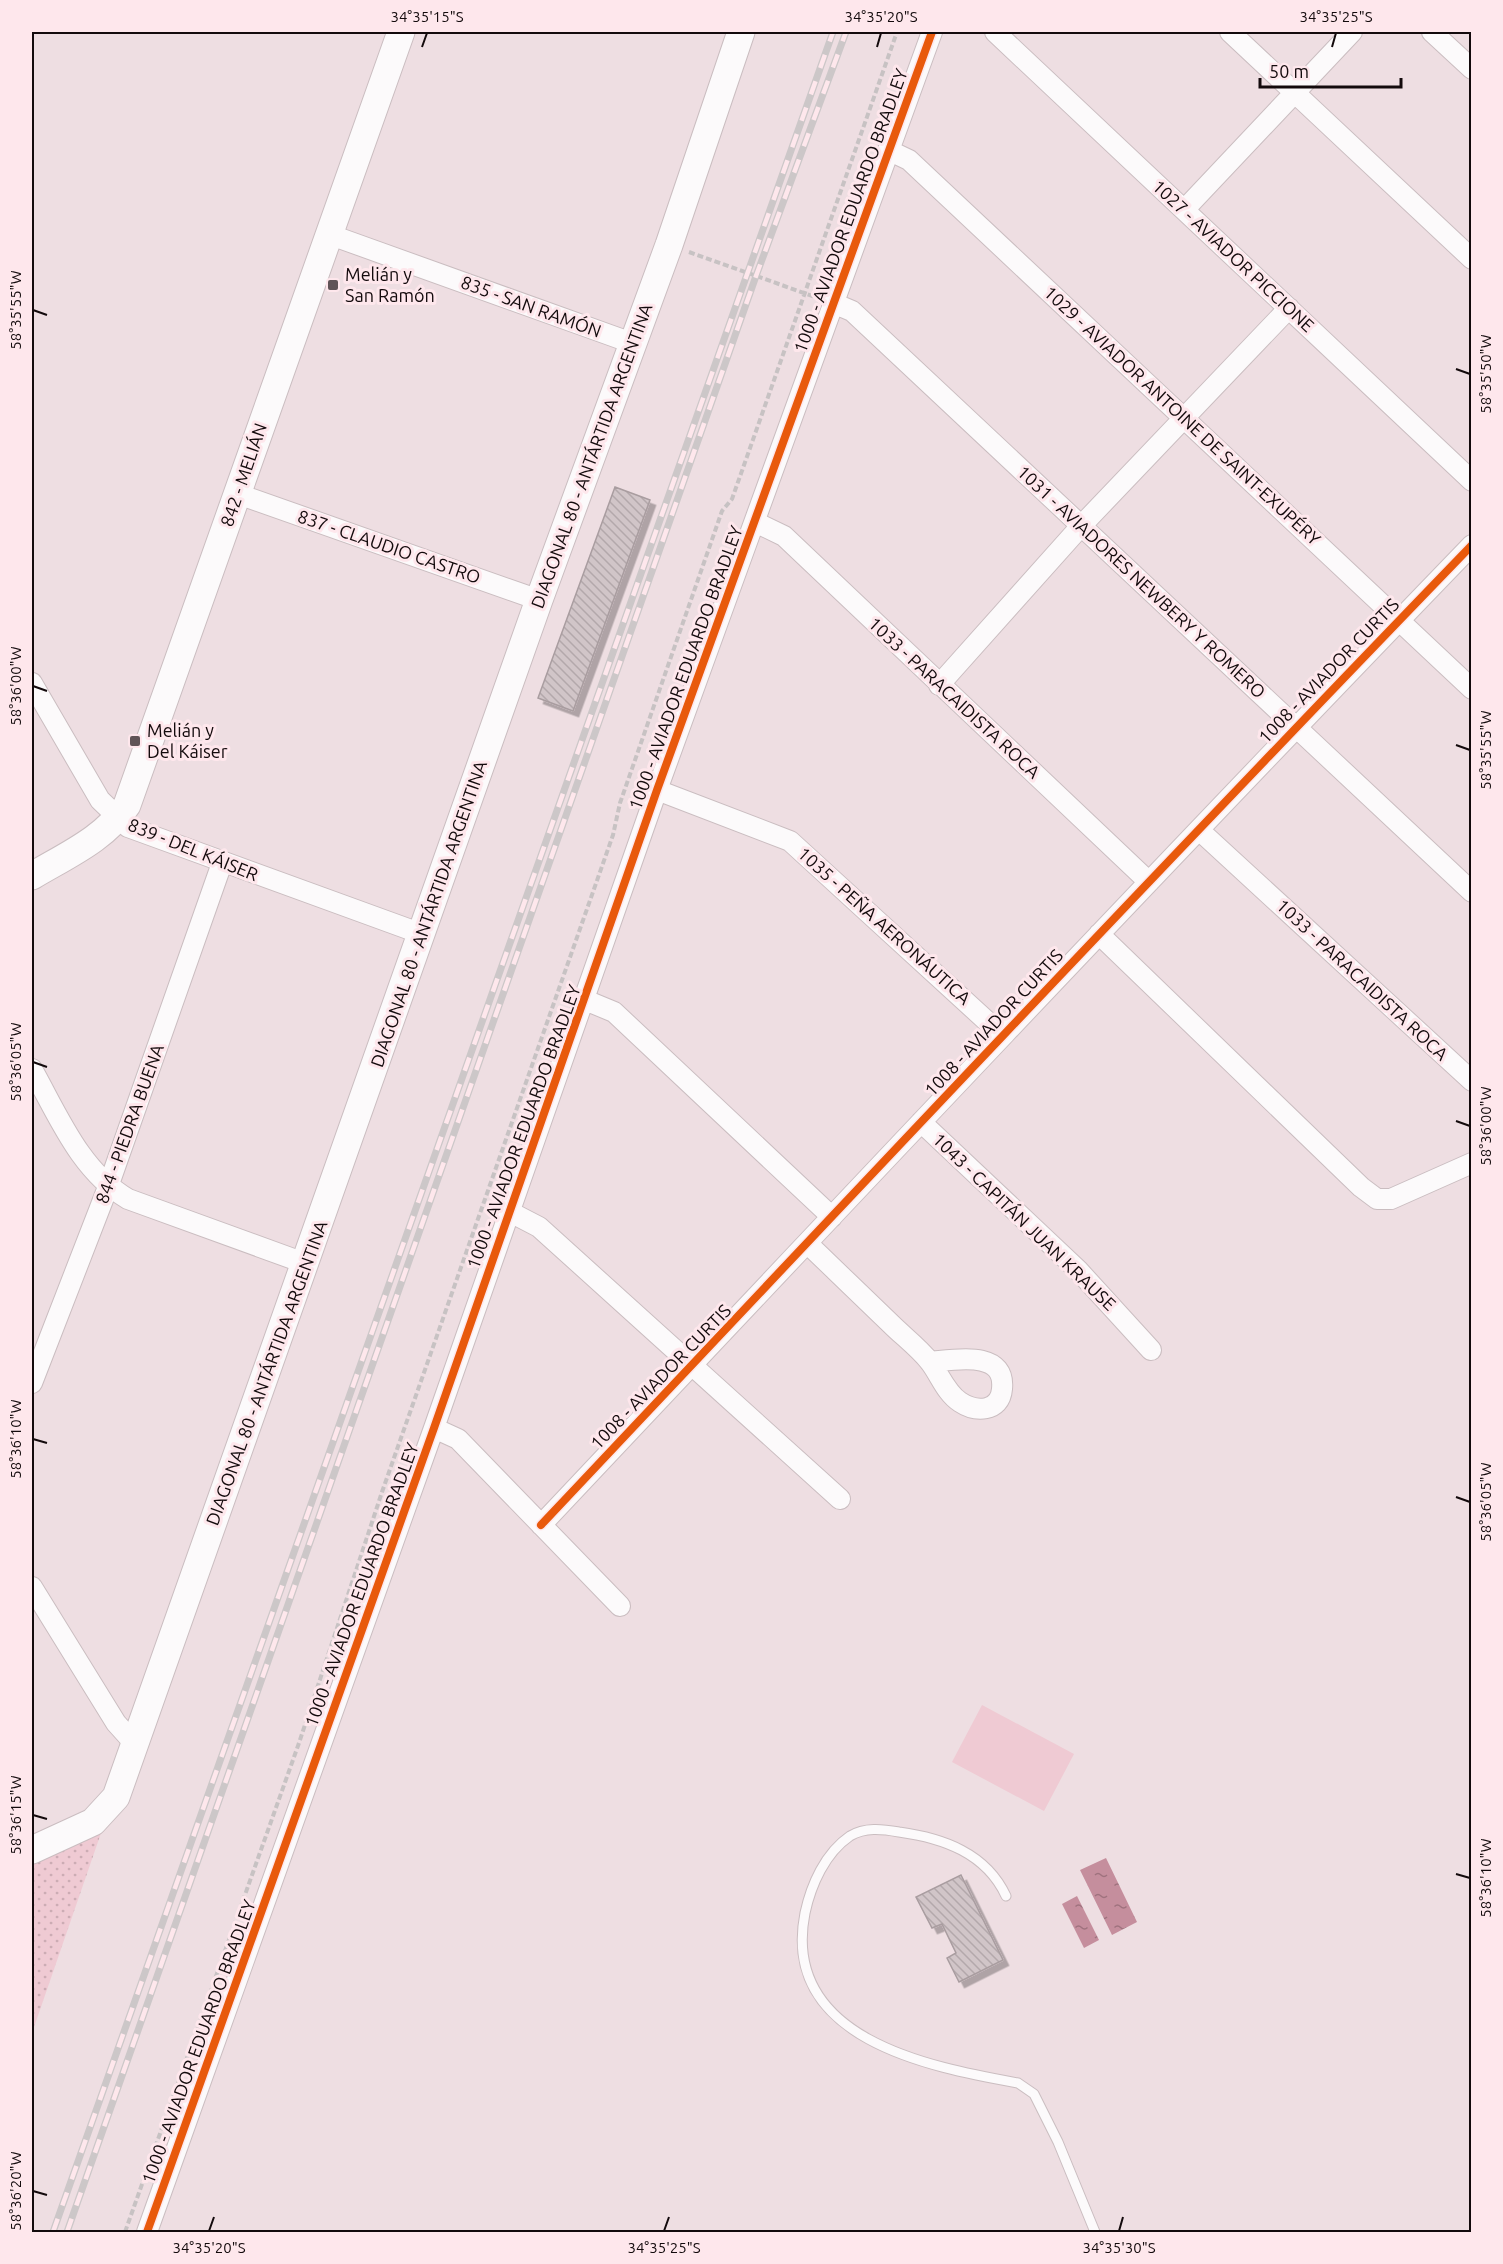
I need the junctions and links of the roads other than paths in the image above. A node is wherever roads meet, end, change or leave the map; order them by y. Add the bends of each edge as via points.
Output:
1 (401, 32) edge
2 (741, 32) edge
3 (932, 32) edge
4 (995, 32) edge
5 (1230, 32) edge
6 (1352, 32) edge
7 (1432, 32) edge
8 (1472, 69) edge
9 (1294, 92) junction
10 (888, 150) junction
11 (1184, 210) junction
12 (328, 234) junction
13 (1472, 259) edge
14 (833, 303) junction
15 (1289, 308) junction
16 (633, 343) junction
17 (1185, 417) junction
18 (1472, 481) edge
19 (238, 494) junction
20 (755, 522) junction
21 (1081, 525) junction
22 (1472, 544) edge
23 (539, 600) junction
24 (1399, 620) junction
25 (32, 683) edge
26 (939, 685) junction
27 (1472, 689) edge
28 (1296, 727) junction
29 (657, 790) junction
30 (118, 819) junction
31 (1199, 830) junction
32 (222, 863) junction
33 (32, 876) edge
34 (1149, 882) junction
35 (1472, 892) edge
36 (422, 934) junction
37 (1099, 934) junction
38 (585, 1000) junction
39 (1002, 1035) junction
40 (32, 1069) edge
41 (1472, 1081) edge
42 (921, 1122) junction
43 (1472, 1163) edge
44 (108, 1188) junction
45 (510, 1212) junction
46 (832, 1217) junction
47 (808, 1244) junction
48 (307, 1264) junction
49 (1151, 1350) dead end
50 (930, 1362) dead end
51 (691, 1366) junction
52 (32, 1383) edge
53 (434, 1428) junction
54 (840, 1499) dead end
55 (541, 1525) junction
56 (32, 1587) edge
57 (620, 1606) dead end
58 (134, 1743) junction
59 (32, 1850) edge
60 (1006, 1896) dead end
61 (147, 2232) edge
62 (1095, 2232) edge

1 - 12 main road, 842 - MELIÁN
2 - 16 main road, DIAGONAL 80 - ANTÁRTIDA ARGENTINA
3 - 10 street, 1000 - AVIADOR EDUARDO BRADLEY
4 - 11 street, 1027 - AVIADOR PICCIONE
5 - 9 street
6 - 9 street
7 - 8 street
9 - 11 street
9 - 13 street
10 - 14 street, 1000 - AVIADOR EDUARDO BRADLEY
10 - 17 street, 1029 - AVIADOR ANTOINE DE SAINT-EXUPÉRY via 909,160
11 - 15 street, 1027 - AVIADOR PICCIONE
12 - 16 street, 835 - SAN RAMÓN
12 - 19 main road, 842 - MELIÁN
14 - 20 street, 1000 - AVIADOR EDUARDO BRADLEY
14 - 21 street, 1031 - AVIADORES NEWBERY Y ROMERO via 852,311
15 - 17 street
15 - 18 street, 1027 - AVIADOR PICCIONE
16 - 23 main road, DIAGONAL 80 - ANTÁRTIDA ARGENTINA
17 - 21 street
17 - 24 street, 1029 - AVIADOR ANTOINE DE SAINT-EXUPÉRY
19 - 23 street, 837 - CLAUDIO CASTRO
19 - 30 main road, 842 - MELIÁN via 136,782
20 - 26 street, 1033 - PARACAIDISTA ROCA via 784,536
20 - 29 street, 1000 - AVIADOR EDUARDO BRADLEY
21 - 26 street
21 - 28 street, 1031 - AVIADORES NEWBERY Y ROMERO
22 - 24 street, 1008 - AVIADOR CURTIS
23 - 36 main road, DIAGONAL 80 - ANTÁRTIDA ARGENTINA
24 - 27 street, 1029 - AVIADOR ANTOINE DE SAINT-EXUPÉRY
24 - 28 street, 1008 - AVIADOR CURTIS
25 - 30 street, 839 - DEL KÁISER via 100,800
26 - 34 street, 1033 - PARACAIDISTA ROCA
28 - 31 street, 1008 - AVIADOR CURTIS
28 - 35 street, 1031 - AVIADORES NEWBERY Y ROMERO
29 - 38 street, 1000 - AVIADOR EDUARDO BRADLEY
29 - 39 street, 1035 - PEÑA AERONÁUTICA via 790,841
30 - 32 street, 839 - DEL KÁISER via 137,831
30 - 33 main road, 842 - MELIÁN
31 - 34 street, 1008 - AVIADOR CURTIS
31 - 41 street, 1033 - PARACAIDISTA ROCA
32 - 36 street, 839 - DEL KÁISER
32 - 44 street, 844 - PIEDRA BUENA
34 - 37 street, 1008 - AVIADOR CURTIS
36 - 48 main road, DIAGONAL 80 - ANTÁRTIDA ARGENTINA
37 - 39 street, 1008 - AVIADOR CURTIS
37 - 43 street via 1377,1199 1390,1200
38 - 45 street, 1000 - AVIADOR EDUARDO BRADLEY
38 - 46 street via 614,1012
39 - 42 street, 1008 - AVIADOR CURTIS
40 - 44 street via 83,1157
42 - 46 street, 1008 - AVIADOR CURTIS
42 - 49 street, 1043 - CAPITÁN JUAN KRAUSE via 1078,1270
44 - 48 street via 128,1199
44 - 52 street, 844 - PIEDRA BUENA
45 - 51 street via 539,1227
45 - 53 street, 1000 - AVIADOR EDUARDO BRADLEY
46 - 47 street, 1008 - AVIADOR CURTIS
47 - 50 street
47 - 51 street, 1008 - AVIADOR CURTIS
48 - 58 main road, DIAGONAL 80 - ANTÁRTIDA ARGENTINA
51 - 54 street
51 - 55 street, 1008 - AVIADOR CURTIS
53 - 55 street via 458,1439
53 - 61 street, 1000 - AVIADOR EDUARDO BRADLEY
55 - 57 street
56 - 58 street via 116,1723
58 - 59 main road, DIAGONAL 80 - ANTÁRTIDA ARGENTINA via 116,1797 93,1822
60 - 62 lane via 990,1870 943,1841 880,1829 852,1835 827,1859 807,1904 803,1947 809,1973 828,2008 863,2037 924,2064 1027,2087 1059,2142

